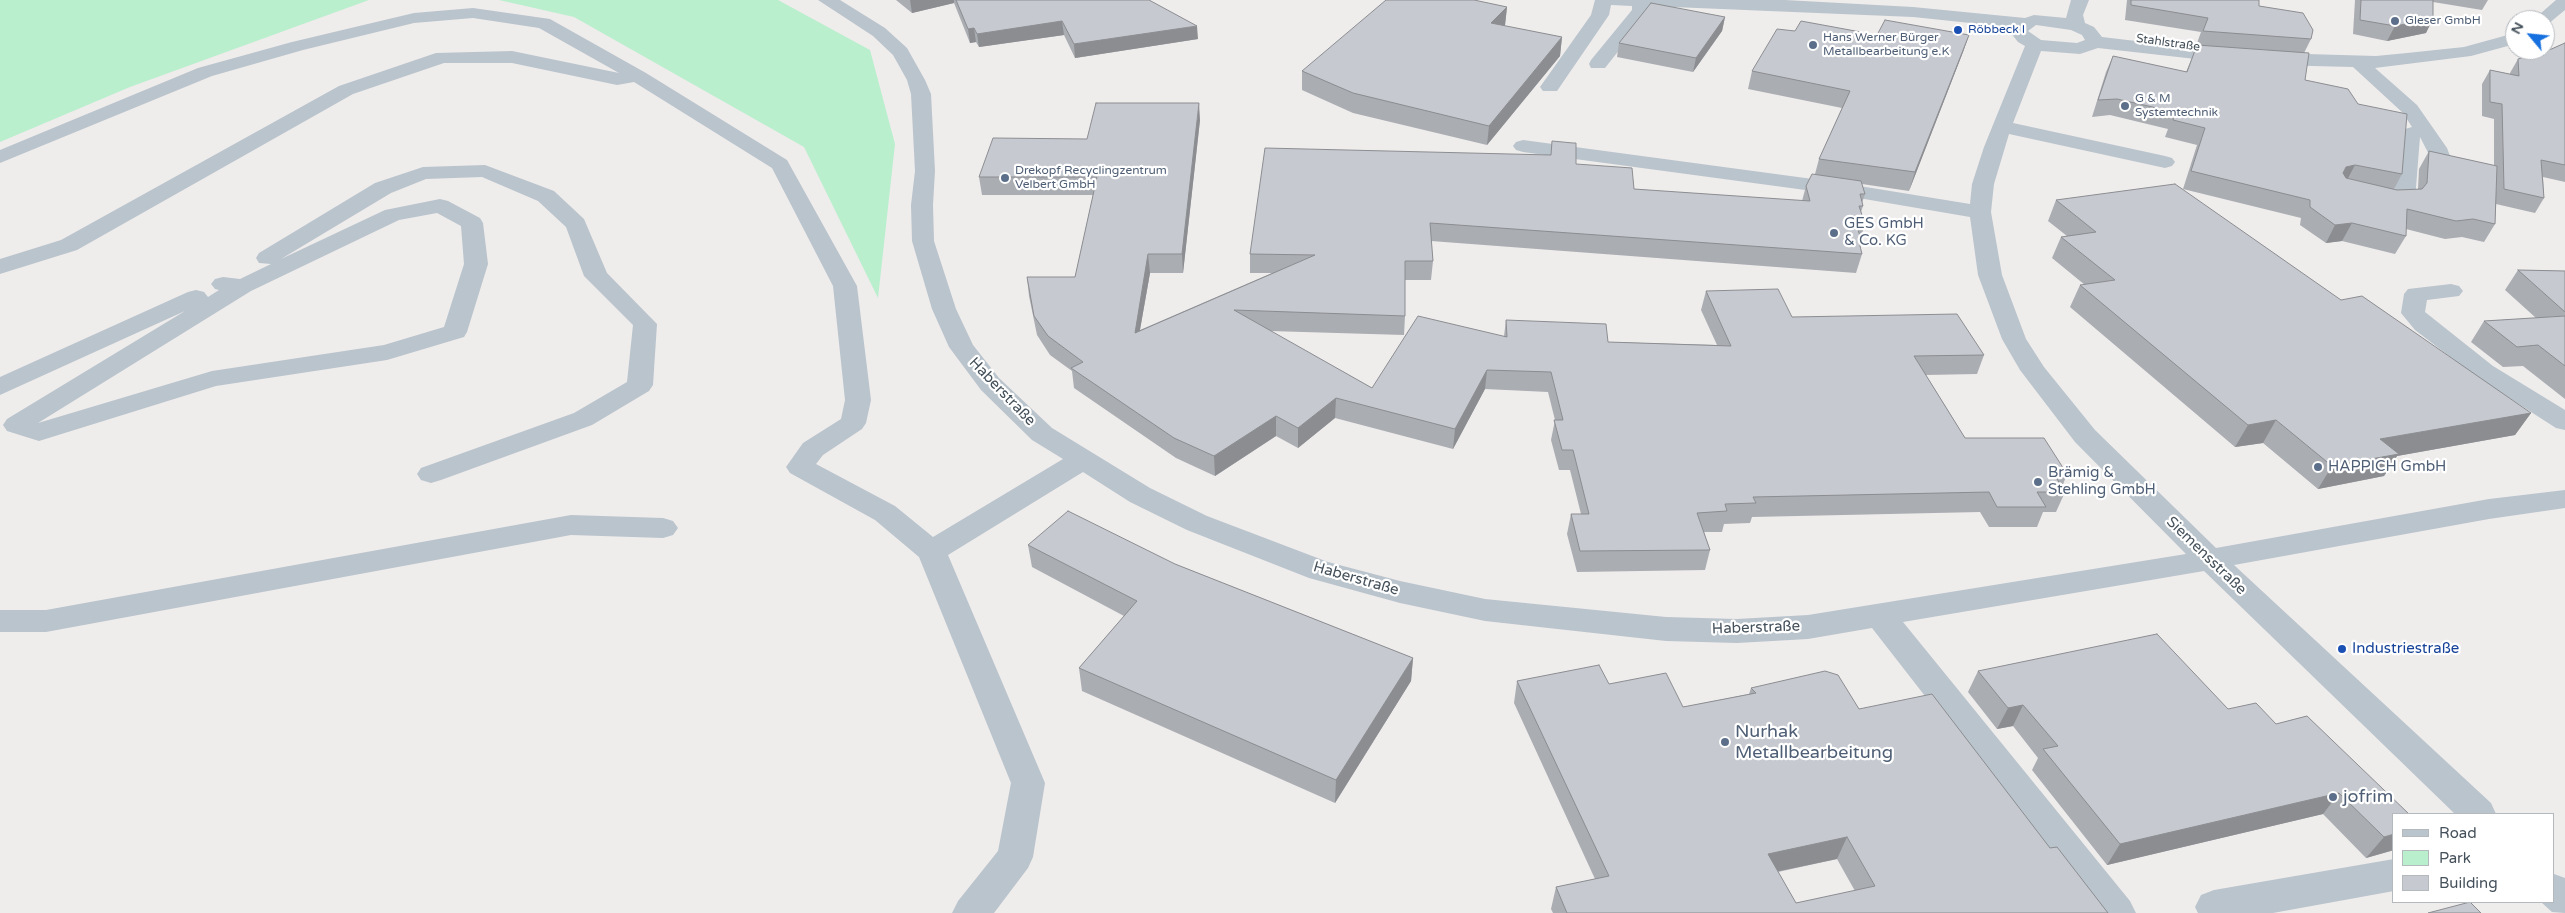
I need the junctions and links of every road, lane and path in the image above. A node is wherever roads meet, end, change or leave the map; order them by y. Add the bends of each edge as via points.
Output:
1 (827, 0) edge
2 (1604, 0) edge
3 (1610, 0) edge
4 (2080, 0) edge
5 (1640, 1) edge
6 (2565, 1) edge
7 (2554, 10) edge
8 (2022, 27) junction
9 (2087, 33) junction
10 (2505, 41) edge
11 (2035, 44) junction
12 (2065, 49) junction
13 (2358, 62) junction
14 (1598, 64) dead end
15 (639, 77) junction
16 (1550, 87) dead end
17 (2006, 121) junction
18 (2425, 129) junction
19 (1523, 146) dead end
20 (0, 157) edge
21 (2165, 162) dead end
22 (2444, 166) edge
23 (2363, 194) edge
24 (1980, 212) junction
25 (0, 266) edge
26 (233, 285) junction
27 (2451, 291) dead end
28 (0, 387) edge
29 (2565, 422) edge
30 (1082, 460) junction
31 (432, 474) dead end
32 (2565, 499) edge
33 (663, 528) dead end
34 (932, 551) junction
35 (2210, 560) junction
36 (1880, 616) junction
37 (0, 621) edge
38 (2477, 813) edge
39 (2392, 875) edge
40 (2555, 891) edge
41 (2565, 900) edge
42 (2214, 907) dead end
43 (971, 913) edge
44 (2117, 913) edge

1 - 30 street, Haberstraße via 878,32 901,52 916,80 921,94 925,171 923,241 944,309 960,347 990,384 1042,434
2 - 16 street via 1600,15
3 - 5 street
4 - 9 street via 2074,15
5 - 8 street via 1833,8
5 - 14 street via 1641,11
6 - 7 street
8 - 9 street, Stahlstraße via 2052,13
8 - 11 street
9 - 12 street via 2080,49
9 - 13 street, Stahlstraße via 2214,56
10 - 13 street, Stahlstraße via 2464,52
11 - 12 street
11 - 17 street, Siemensstraße
12 - 17 street, Siemensstraße via 2053,56
13 - 18 street via 2410,109
15 - 20 street via 544,23 473,13 414,18 204,72
15 - 25 street via 617,79 512,57 442,56 346,90 69,245
15 - 34 street via 780,164 845,286 858,400 853,423 813,450 800,467 885,513
17 - 21 street
17 - 24 street, Siemensstraße via 1983,184
18 - 22 street
18 - 23 street via 2412,133 2408,140 2404,200
19 - 24 street via 1835,188
24 - 35 street, Siemensstraße via 1990,275 2014,339 2033,370 2085,436
26 - 26 street via 394,215 440,206 472,223 476,264 455,332 387,352 212,379 39,433 16,425
26 - 28 street
26 - 31 street via 383,188 423,173 485,171 546,196 576,224 596,276 646,324 640,385 583,419
27 - 29 street via 2416,294 2413,314 2484,371
30 - 34 street
30 - 36 street, Haberstraße via 1140,495 1197,523 1320,571 1485,610 1666,629 1728,630 1808,627
32 - 35 street via 2489,509
33 - 37 street via 572,525 46,621
34 - 43 street via 1028,783 1015,857
35 - 36 street, Haberstraße
35 - 38 street, Siemensstraße
36 - 44 street
39 - 42 street
40 - 41 street

